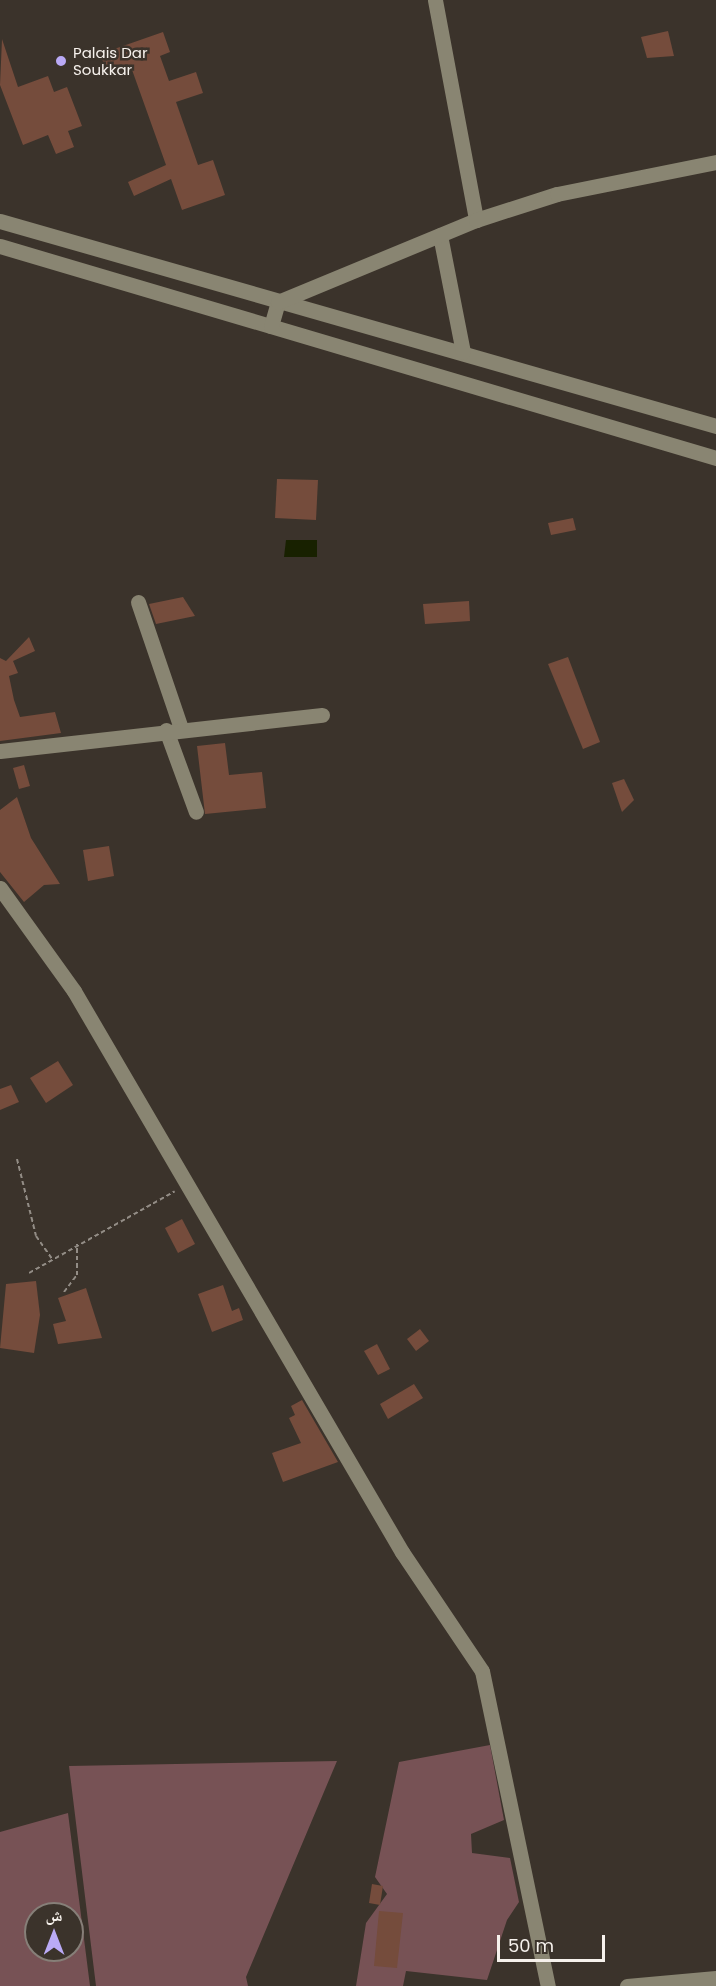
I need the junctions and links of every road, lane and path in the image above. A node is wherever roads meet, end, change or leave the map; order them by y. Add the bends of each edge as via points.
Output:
1 (435, 0) edge
2 (716, 162) edge
3 (476, 220) junction
4 (0, 221) edge
5 (440, 235) junction
6 (0, 246) edge
7 (245, 292) junction
8 (278, 302) junction
9 (237, 316) junction
10 (271, 326) junction
11 (463, 352) junction
12 (716, 426) edge
13 (716, 458) edge
14 (138, 602) dead end
15 (322, 715) dead end
16 (174, 729) junction
17 (0, 751) edge
18 (196, 812) dead end
19 (0, 888) edge
20 (17, 1159) dead end
21 (185, 1180) junction
22 (77, 1244) junction
23 (52, 1259) junction
24 (29, 1273) dead end
25 (64, 1292) dead end
26 (716, 1978) edge
27 (548, 1986) edge
28 (627, 1986) edge

1 - 3 street
2 - 3 street via 557,194
3 - 5 street
4 - 7 street
5 - 8 street
5 - 11 street
6 - 9 street
7 - 8 street
7 - 9 street
8 - 10 street
8 - 11 street
9 - 10 street
10 - 13 street
11 - 12 street
14 - 16 street
15 - 16 street
16 - 17 street
16 - 18 street
19 - 21 street via 74,991
20 - 23 path via 36,1236
21 - 22 path via 169,1197
21 - 27 street via 402,1551 482,1671
22 - 23 path
22 - 25 path via 77,1275
23 - 24 path
26 - 28 street

